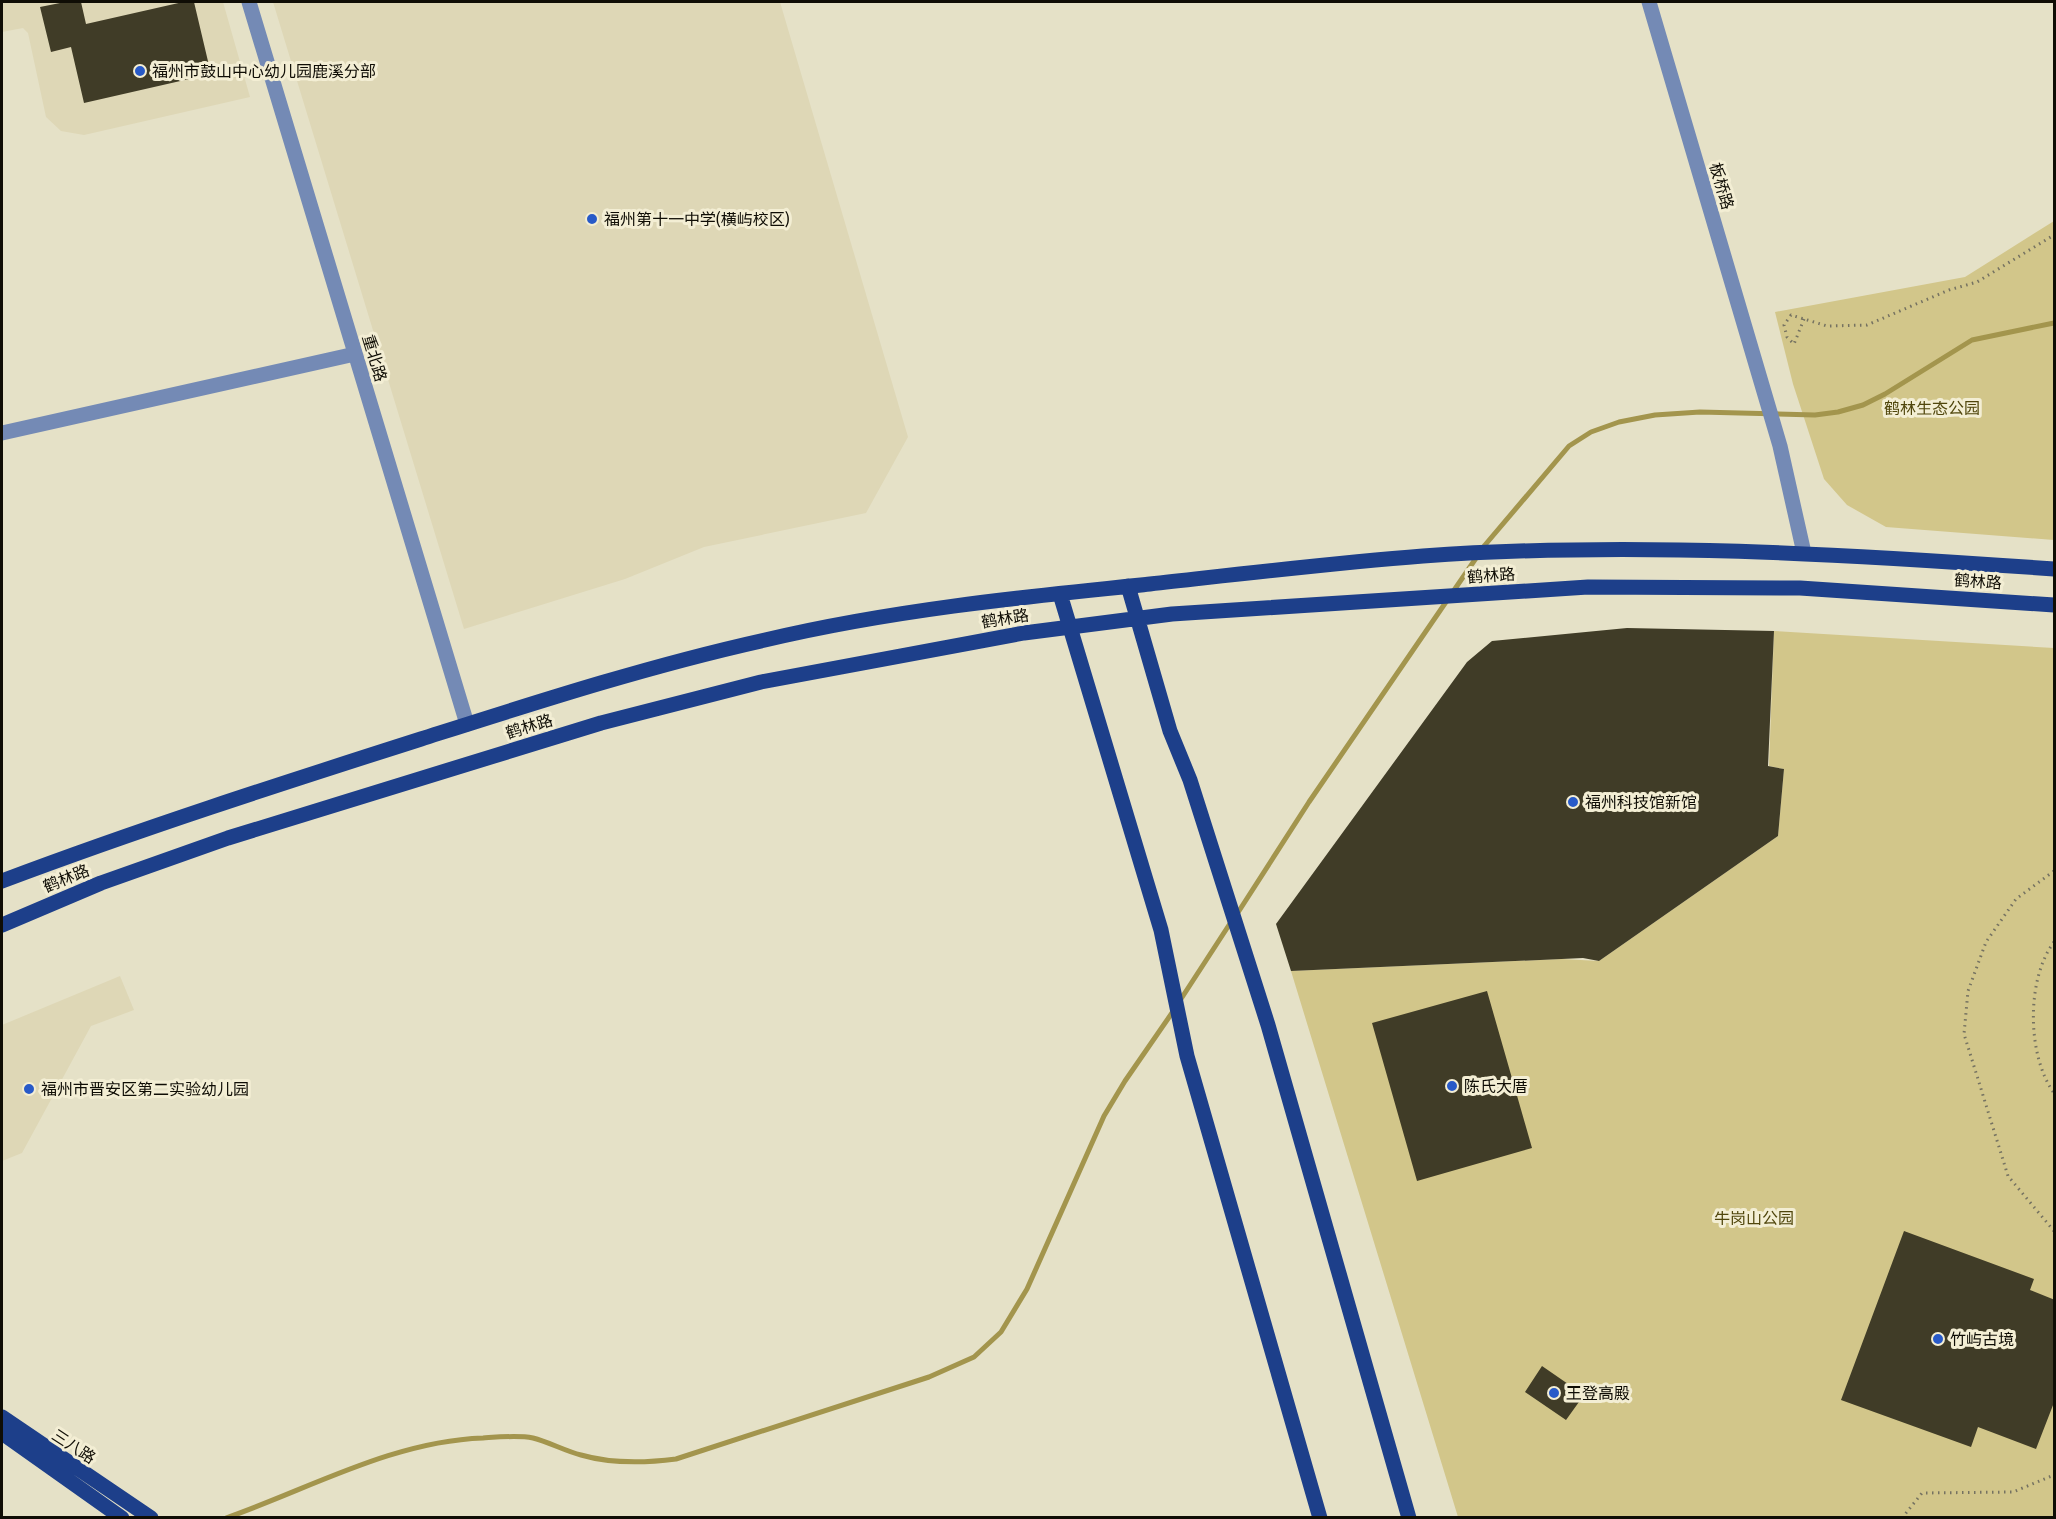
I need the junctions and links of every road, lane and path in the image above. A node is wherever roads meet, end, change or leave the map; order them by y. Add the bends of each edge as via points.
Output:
1 (249, 2) edge
2 (1649, 2) edge
3 (2055, 235) edge
4 (1804, 319) junction
5 (356, 354) junction
6 (2, 433) edge
7 (1803, 553) junction
8 (2055, 569) edge
9 (1128, 586) junction
10 (1060, 594) junction
11 (2055, 605) edge
12 (1136, 618) junction
13 (1070, 626) junction
14 (467, 724) junction
15 (2055, 871) edge
16 (2, 881) edge
17 (2, 925) edge
18 (2055, 942) edge
19 (2055, 1094) edge
20 (2055, 1231) edge
21 (3, 1425) edge
22 (2055, 1475) edge
23 (121, 1510) edge
24 (151, 1518) edge
25 (1320, 1518) edge
26 (1409, 1518) edge
27 (1902, 1518) edge

1 - 5 street, 重北路
2 - 7 street, 板桥路 via 1780,446
3 - 4 path via 1977,282 1867,325 1827,326
4 - 4 path via 1791,315 1784,326 1794,344
5 - 6 street
5 - 14 street, 重北路
7 - 8 main road, 鹤林路
7 - 9 main road, 鹤林路 via 1535,551 1423,556
9 - 10 main road, 鹤林路
9 - 12 main road
10 - 13 main road
10 - 14 main road, 鹤林路 via 931,610 765,639
11 - 12 main road, 鹤林路 via 1737,586 1588,587
12 - 13 main road, 鹤林路
12 - 26 main road via 1249,966
13 - 17 main road, 鹤林路 via 884,657 656,707 287,819 101,883
13 - 25 main road via 1161,930 1188,1056
14 - 16 main road, 鹤林路 via 200,809
15 - 20 path via 2016,899 1986,942 1971,978 1964,1017 1964,1034 2008,1176
18 - 19 path via 2039,972 2033,1010 2038,1052
21 - 23 main road, 三八路
22 - 27 path via 2013,1492 1922,1493
23 - 24 main road, 三八路

